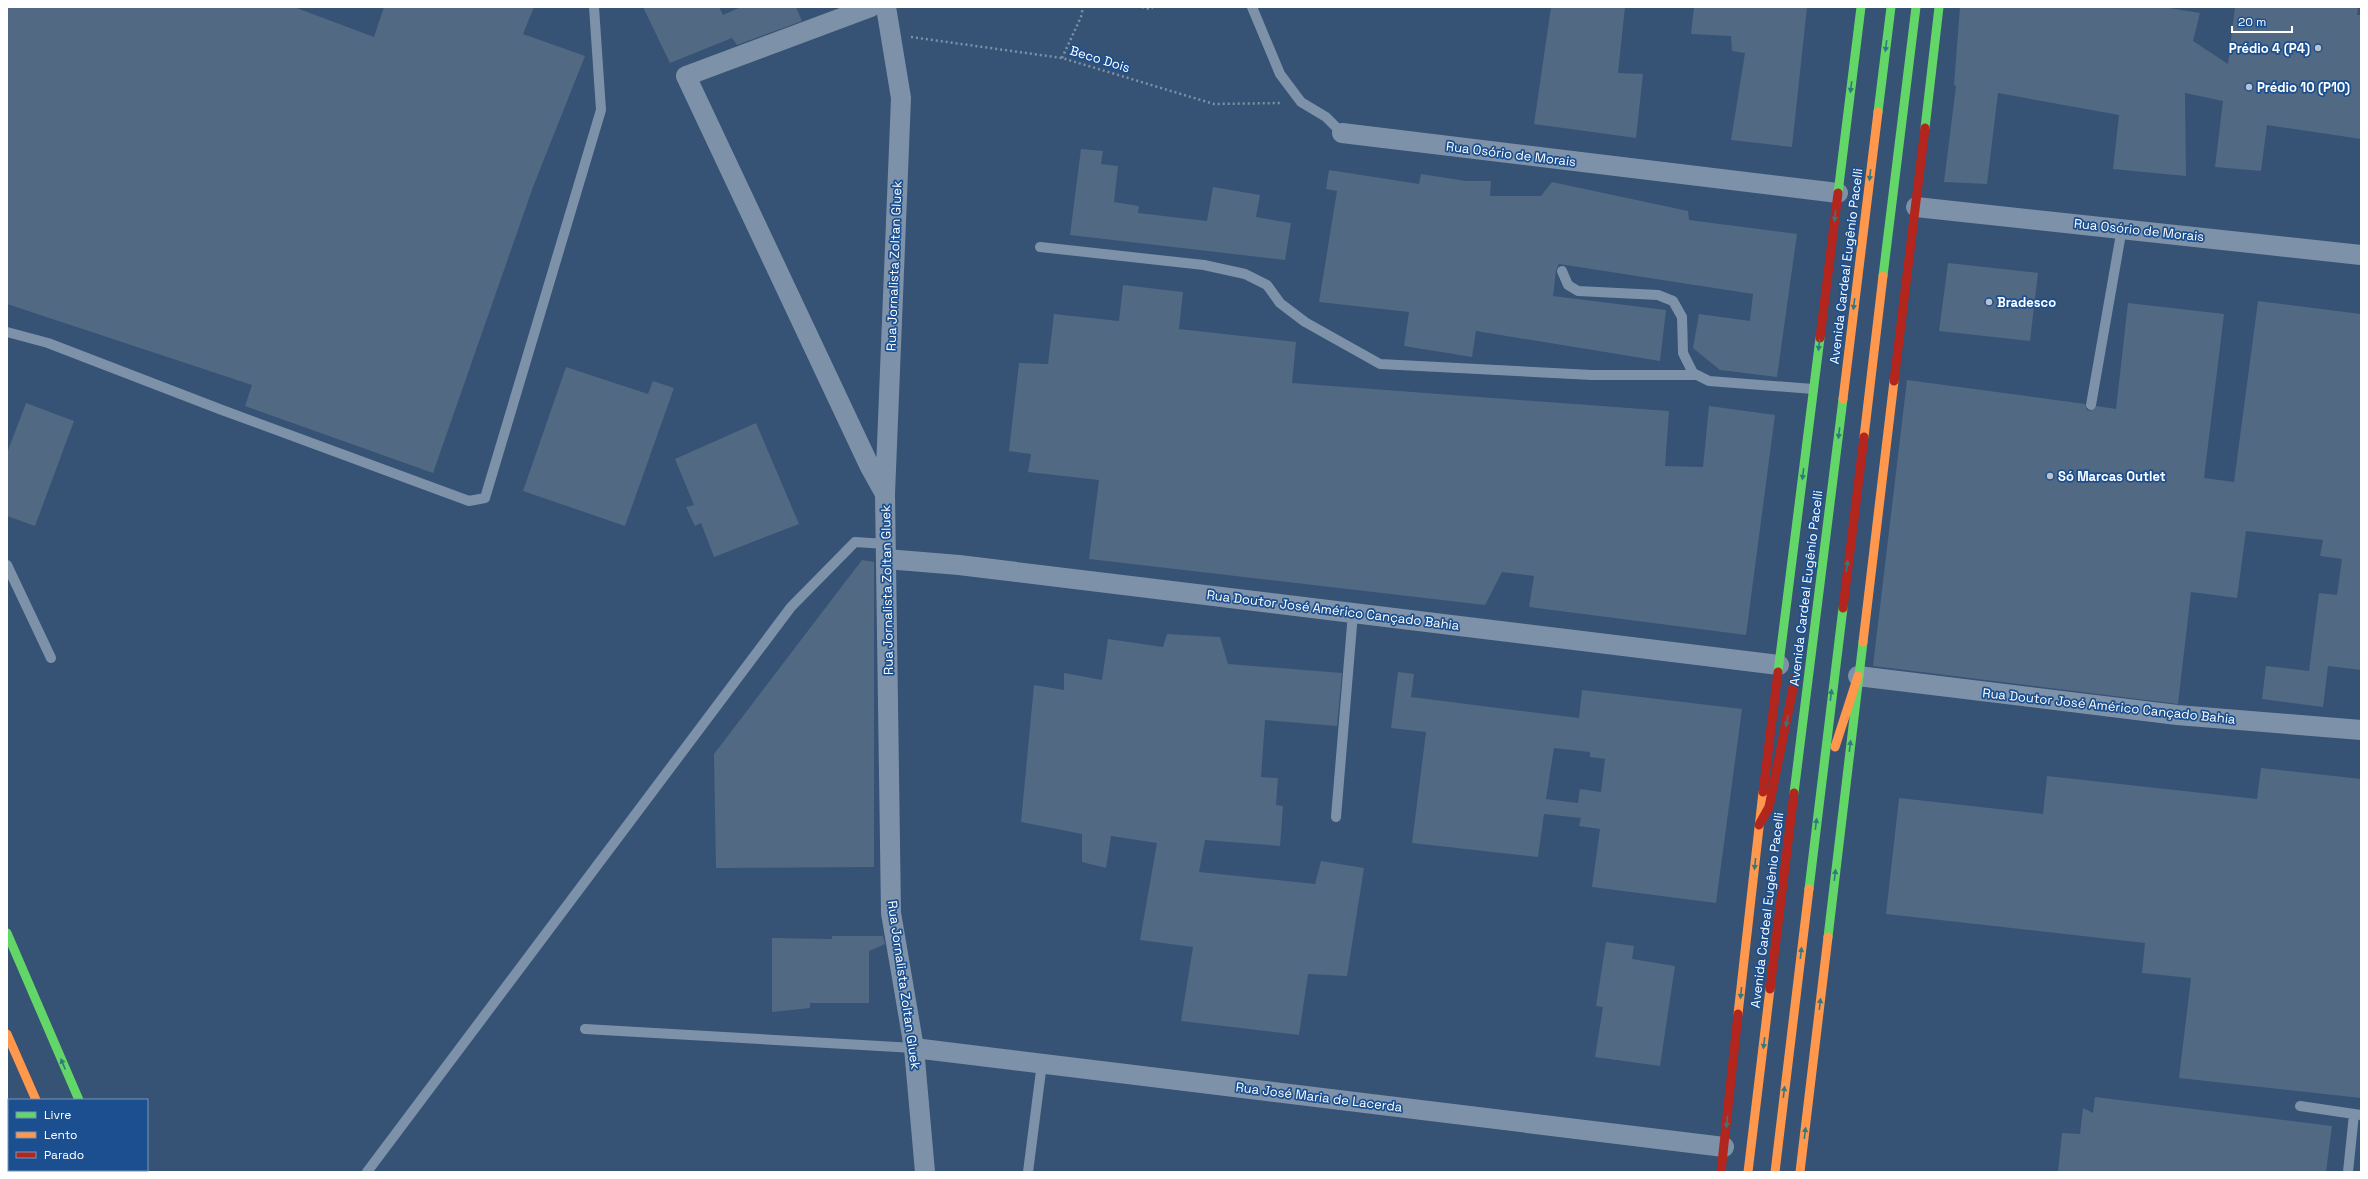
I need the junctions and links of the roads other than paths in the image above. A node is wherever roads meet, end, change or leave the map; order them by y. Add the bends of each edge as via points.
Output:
1 (594, 7) edge
2 (871, 7) edge
3 (886, 7) edge
4 (1252, 7) edge
5 (1861, 7) edge
6 (1891, 7) edge
7 (1916, 7) edge
8 (1939, 7) edge
9 (1342, 133) joint
10 (1838, 193) junction
11 (1916, 207) junction
12 (2122, 228) junction
13 (1040, 247) dead end
14 (2361, 255) edge
15 (1562, 271) dead end
16 (7, 332) edge
17 (1696, 375) junction
18 (1813, 390) junction
19 (2091, 405) dead end
20 (885, 494) junction
21 (1874, 543) junction
22 (1886, 544) dead end
23 (886, 551) junction
24 (7, 565) edge
25 (1819, 588) junction
26 (1353, 613) junction
27 (1803, 639) dead end
28 (51, 658) dead end
29 (1788, 667) junction
30 (1858, 676) junction
31 (2361, 730) edge
32 (1819, 796) junction
33 (1336, 817) dead end
34 (1759, 825) junction
35 (7, 933) edge
36 (585, 1029) dead end
37 (7, 1034) edge
38 (914, 1048) junction
39 (1042, 1063) junction
40 (36, 1099) edge
41 (79, 1099) edge
42 (2300, 1106) dead end
43 (2358, 1114) edge
44 (1724, 1147) junction
45 (367, 1172) edge
46 (925, 1172) edge
47 (1028, 1172) edge
48 (1721, 1172) edge
49 (1748, 1172) edge
50 (1775, 1172) edge
51 (1800, 1172) edge
52 (2348, 1172) edge

1 - 16 lane via 601,110 485,498 469,501 48,343
2 - 20 street via 686,76
3 - 20 street, Rua Jornalista Zoltan Gluek via 901,98
4 - 9 lane, Rua Osório de Morais via 1280,74 1300,102 1326,117
5 -> 10 main road, Avenida Cardeal Eugênio Pacelli
6 -> 25 main road, Avenida Cardeal Eugênio Pacelli
32 -> 7 main road
8 - 11 main road
9 - 10 street, Rua Osório de Morais
10 -> 18 main road, Avenida Cardeal Eugênio Pacelli
11 - 12 street, Rua Osório de Morais
11 - 21 main road
12 - 14 street, Rua Osório de Morais
12 - 19 lane
13 - 17 lane via 1204,265 1245,274 1267,285 1280,303 1305,322 1380,364 1592,375
15 - 17 lane via 1568,285 1578,291 1658,295 1673,301 1682,317 1683,353
17 - 18 lane via 1709,381
18 -> 29 main road, Avenida Cardeal Eugênio Pacelli
20 - 23 street, Rua Jornalista Zoltan Gluek
21 - 22 lane
21 - 30 main road
23 - 26 street, Rua Doutor José Américo Cançado Bahia via 967,566
23 - 38 street, Rua Jornalista Zoltan Gluek via 891,913
23 - 45 lane via 855,542 791,607
24 - 28 lane
25 - 27 main road via 1809,609
25 -> 49 main road, Avenida Cardeal Eugênio Pacelli
26 - 29 street, Rua Doutor José Américo Cançado Bahia
26 - 33 lane
29 - 34 main road, Avenida Cardeal Eugênio Pacelli
29 -> 34 main road via 1769,807
30 - 31 street, Rua Doutor José Américo Cançado Bahia via 2177,715
30 - 32 main road
51 -> 30 main road
50 -> 32 main road
34 -> 44 main road, Avenida Cardeal Eugênio Pacelli
41 -> 35 main road
36 - 38 lane
37 - 40 main road
38 - 39 street, Rua José Maria de Lacerda
38 - 46 street, Rua Jornalista Zoltan Gluek
39 - 44 street, Rua José Maria de Lacerda
39 - 47 lane
42 - 43 lane
43 - 52 lane
44 - 48 main road, Avenida Cardeal Eugênio Pacelli

